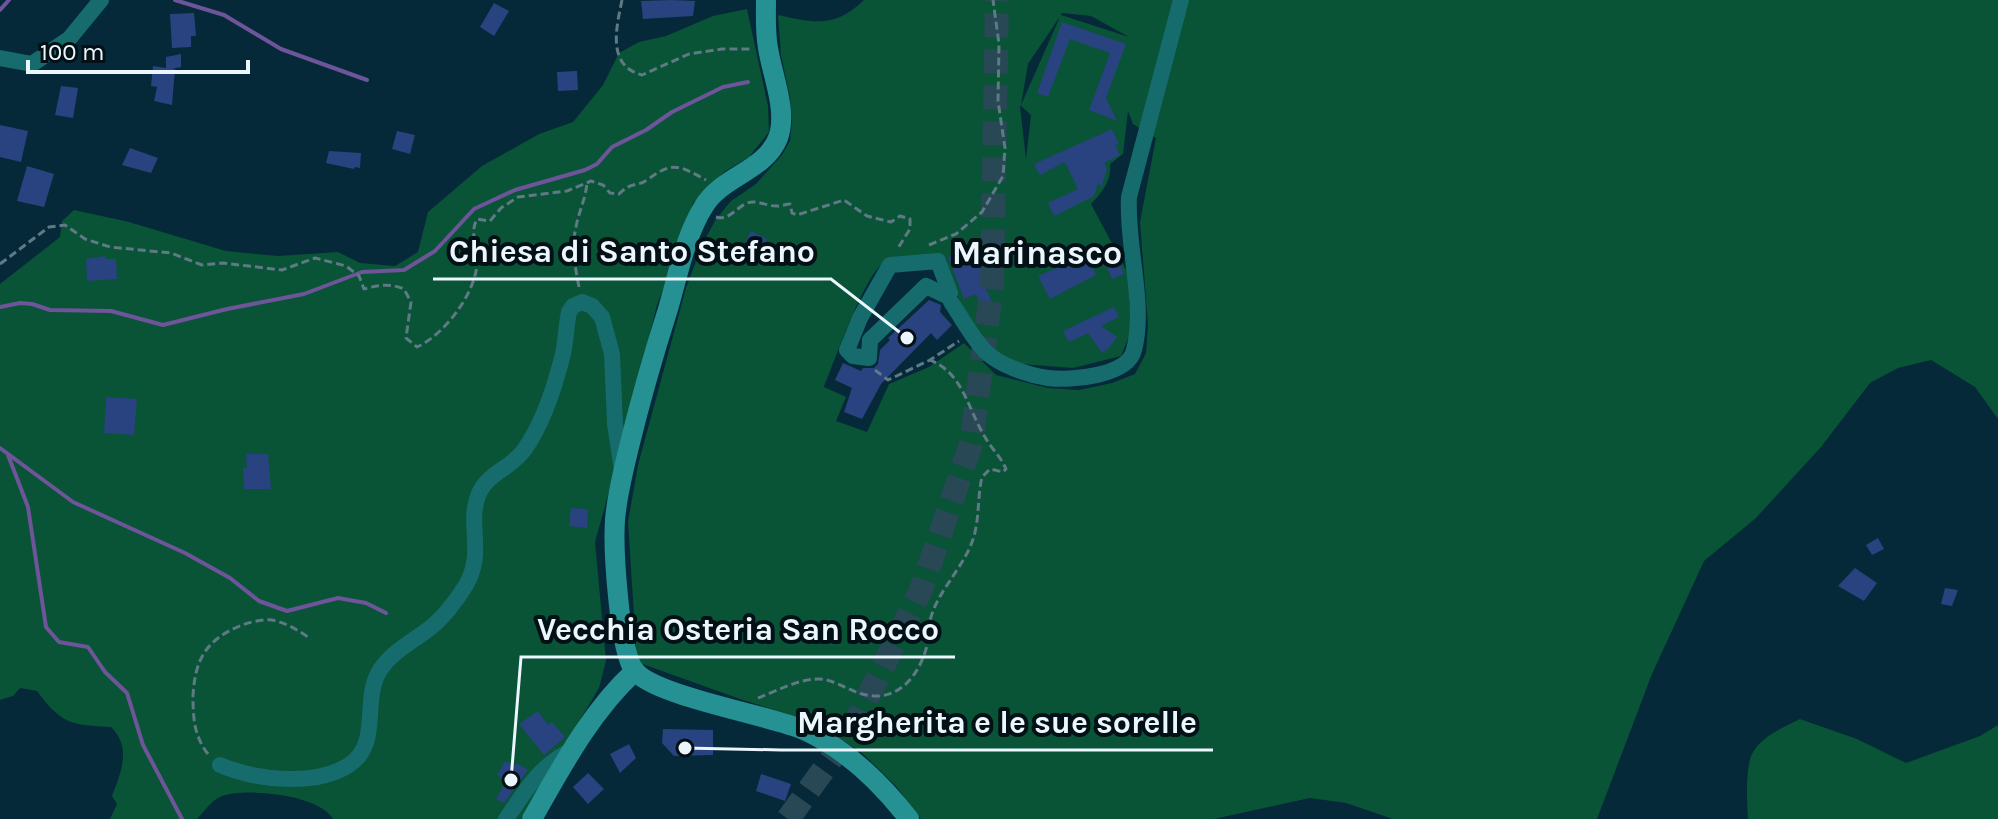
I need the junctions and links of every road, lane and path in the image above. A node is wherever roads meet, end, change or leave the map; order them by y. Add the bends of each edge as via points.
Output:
1 (101, 0) edge
2 (622, 0) edge
3 (766, 0) edge
4 (993, 0) edge
5 (1181, 0) edge
6 (768, 47) junction
7 (0, 58) edge
8 (587, 182) junction
9 (718, 189) junction
10 (718, 210) dead end
11 (923, 248) dead end
12 (896, 254) dead end
13 (0, 264) edge
14 (582, 302) junction
15 (951, 302) dead end
16 (972, 333) junction
17 (869, 358) junction
18 (930, 360) junction
19 (623, 475) junction
20 (311, 639) dead end
21 (635, 671) junction
22 (732, 709) junction
23 (574, 749) junction
24 (220, 765) joint
25 (506, 819) edge
26 (532, 819) edge
27 (909, 819) edge

1 - 7 street via 69,39 32,64
2 - 6 path via 619,62 630,72 642,75 689,54
3 - 6 street
4 - 11 path via 1003,176 982,212 956,234
5 - 16 street via 1129,197 1137,316 1130,360 1106,373 1048,378 1002,363
6 - 9 street via 780,107 777,139 762,159
8 - 9 path via 596,181 619,194 667,167 697,175
8 - 13 path via 567,191 518,197 490,221 477,219 476,278 470,293 417,347 406,338 411,302 404,289 364,289 359,276 346,266 315,258 282,270 202,265 171,253 110,247 55,225
8 - 14 path via 573,256
9 - 19 street via 693,226
10 - 12 path via 716,218 721,219 747,202 787,202 797,215 844,200 882,221 910,219 912,225
14 - 19 street via 602,317 612,354
14 - 24 street via 569,312 554,382 526,448 492,475 478,495 473,515 477,550 466,584 437,622 379,671 362,753 346,767 302,778 244,775
15 - 16 street
16 - 18 path
17 - 17 street via 870,340 926,286 950,293 938,261 890,265 847,350
17 - 18 path via 888,380
18 - 22 path via 948,369 965,392 978,425 1006,469 990,469 982,477 973,541 937,602 923,659 912,678 891,694 850,692 832,681 815,679
19 - 21 street via 615,520 616,560 625,644
20 - 24 path via 285,624 251,622 216,638 203,653 194,682 195,732
21 - 22 street via 676,692
21 - 23 street
22 - 27 street via 783,722 825,742 877,781
23 - 25 street via 550,761
23 - 26 street

